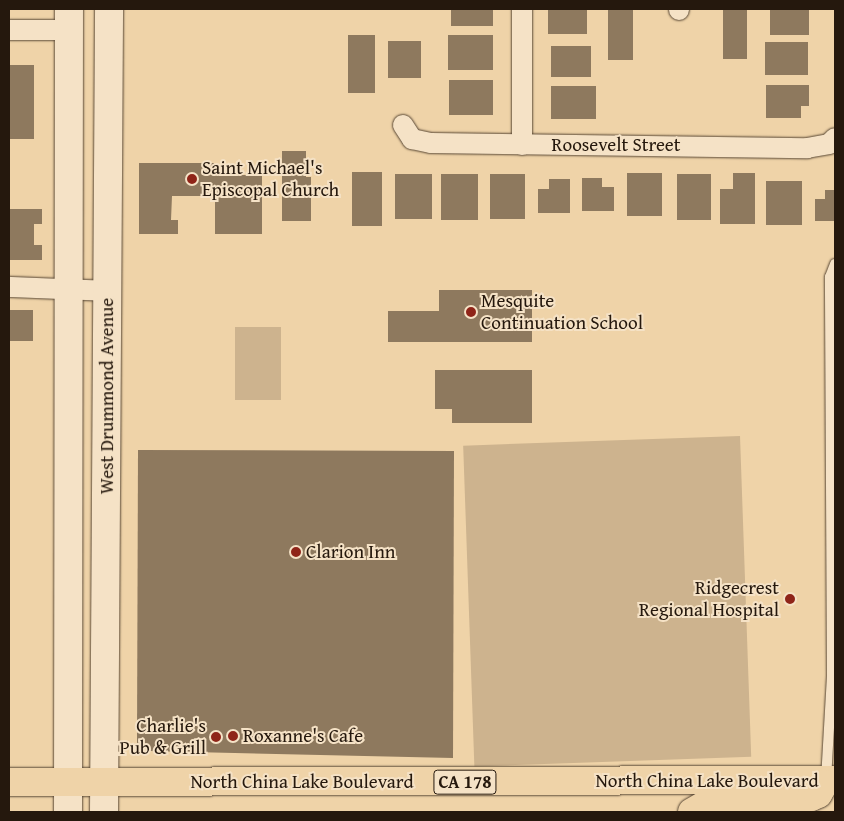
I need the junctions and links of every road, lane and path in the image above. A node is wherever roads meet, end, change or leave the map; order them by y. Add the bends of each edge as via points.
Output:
1 (108, 9) edge
2 (522, 9) edge
3 (69, 20) edge
4 (9, 30) edge
5 (403, 125) dead end
6 (835, 138) edge
7 (522, 145) junction
8 (835, 264) edge
9 (9, 287) edge
10 (67, 287) junction
11 (107, 291) junction
12 (832, 498) edge
13 (830, 780) edge
14 (9, 782) edge
15 (68, 782) junction
16 (105, 782) junction
17 (68, 812) edge
18 (104, 812) edge
19 (692, 812) edge

1 - 11 main road, West Drummond Avenue
2 - 7 street
3 - 4 street
3 - 10 main road, West Drummond Avenue
5 - 7 street, Roosevelt Street via 408,136 424,143
6 - 7 street, Roosevelt Street via 829,144 807,148
8 - 12 lane via 830,277
9 - 10 street
10 - 11 street
10 - 15 main road, West Drummond Avenue
11 - 16 main road, West Drummond Avenue
12 - 13 lane
13 - 16 main road, North China Lake Boulevard / CA 178
13 - 19 main road via 811,797 708,802
14 - 15 main road, North China Lake Boulevard / CA 178
15 - 16 main road, North China Lake Boulevard / CA 178
15 - 17 main road, West Drummond Avenue
16 - 18 main road, West Drummond Avenue

